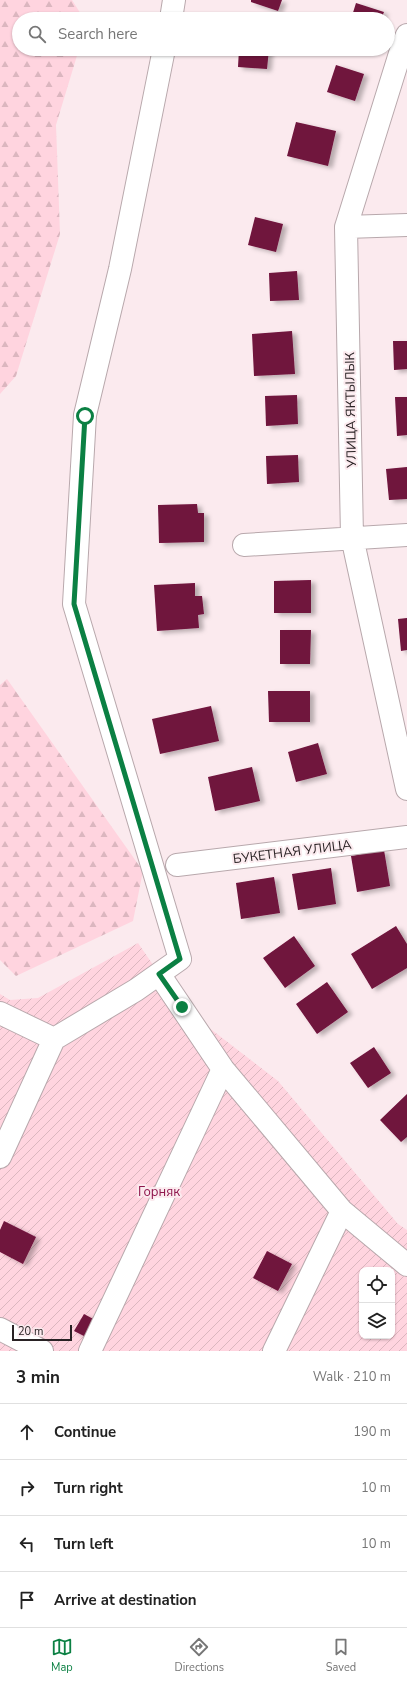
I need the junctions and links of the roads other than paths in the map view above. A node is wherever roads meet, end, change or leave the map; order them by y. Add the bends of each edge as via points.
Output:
1 (174, 0) edge
2 (171, 12) edge
3 (407, 35) edge
4 (163, 56) edge
5 (407, 225) edge
6 (346, 227) junction
7 (407, 535) edge
8 (352, 537) junction
9 (244, 545) dead end
10 (407, 789) edge
11 (407, 837) edge
12 (177, 865) dead end
13 (159, 974) junction
14 (0, 1013) edge
15 (54, 1039) junction
16 (223, 1070) junction
17 (0, 1157) edge
18 (342, 1211) junction
19 (407, 1265) edge
20 (0, 1329) edge
21 (42, 1351) edge
22 (90, 1351) edge
23 (274, 1351) edge

1 - 2 street
3 - 6 street, УЛИЦА ЯКТЫЛЫК
4 - 13 street via 120,269 85,416 74,604 180,959
5 - 6 street
6 - 8 street, УЛИЦА ЯКТЫЛЫК
7 - 8 street
8 - 9 street
8 - 10 street, УЛИЦА ЯКТЫЛЫК
11 - 12 street, БУКЕТНАЯ УЛИЦА
13 - 15 street
13 - 16 street
14 - 15 street
15 - 17 street
16 - 18 street
16 - 22 street
18 - 19 street
18 - 23 street
20 - 21 street

